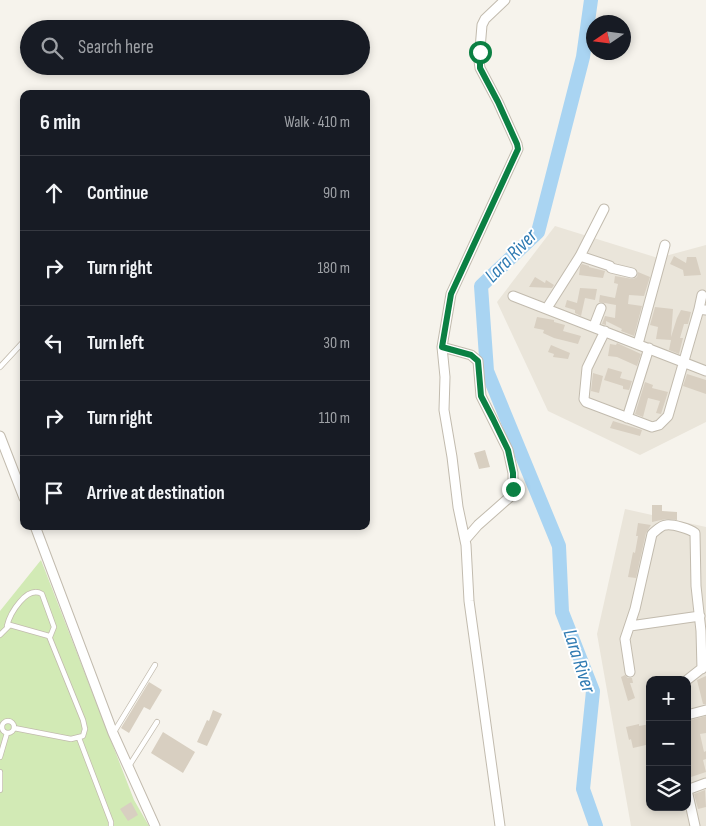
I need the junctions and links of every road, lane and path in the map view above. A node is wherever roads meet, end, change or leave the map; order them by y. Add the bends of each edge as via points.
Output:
1 (505, 0) edge
2 (604, 208) dead end
3 (665, 245) dead end
4 (580, 256) junction
5 (632, 273) dead end
6 (702, 295) dead end
7 (513, 296) dead end
8 (547, 308) junction
9 (601, 308) dead end
10 (702, 309) edge
11 (594, 326) junction
12 (605, 331) junction
13 (638, 344) junction
14 (20, 345) edge
15 (442, 347) junction
16 (649, 348) junction
17 (684, 362) junction
18 (0, 367) edge
19 (706, 371) edge
20 (627, 418) junction
21 (0, 436) edge
22 (20, 488) edge
23 (37, 530) edge
24 (465, 540) junction
25 (701, 591) edge
26 (700, 616) junction
27 (7, 626) junction
28 (630, 626) junction
29 (0, 635) edge
30 (50, 637) junction
31 (155, 665) dead end
32 (704, 667) edge
33 (630, 672) dead end
34 (691, 677) edge
35 (706, 710) edge
36 (691, 714) edge
37 (157, 722) dead end
38 (1, 725) edge
39 (14, 728) junction
40 (7, 733) junction
41 (113, 733) junction
42 (79, 738) junction
43 (0, 757) edge
44 (128, 768) junction
45 (0, 772) edge
46 (706, 783) edge
47 (691, 789) edge
48 (0, 790) edge
49 (691, 808) edge
50 (111, 826) edge
51 (155, 826) edge
52 (500, 826) edge
53 (695, 826) edge

1 - 15 street via 482,25 479,61 518,149 451,294
2 - 4 street
3 - 13 street
4 - 5 street
4 - 8 street
6 - 10 street
7 - 8 street
8 - 11 street
9 - 11 street
10 - 17 street
11 - 12 street
12 - 13 street
12 - 20 street via 586,368 584,399
13 - 16 street
14 - 18 lane
15 - 24 street via 444,410
15 - 24 street via 471,355 478,361 481,396 508,450 513,473 511,496 478,524
16 - 17 street
16 - 20 street
17 - 19 street
17 - 20 street via 664,421 652,427
21 - 22 street
23 - 41 street
24 - 52 street via 469,601
25 - 26 street
25 - 28 street via 695,533 690,529 666,525 657,529 652,534
26 - 28 street
26 - 32 street
27 - 29 lane
27 - 30 lane
27 - 30 lane via 26,595 39,592 54,628
28 - 33 street via 625,643
30 - 42 lane via 83,720 84,733
31 - 41 lane
32 - 34 street
35 - 36 street
37 - 44 lane
38 - 39 lane via 8,721
38 - 40 lane
39 - 40 lane
39 - 42 lane
40 - 43 lane
41 - 44 street
42 - 50 lane
44 - 51 street
45 - 48 lane
46 - 47 street
49 - 53 street

